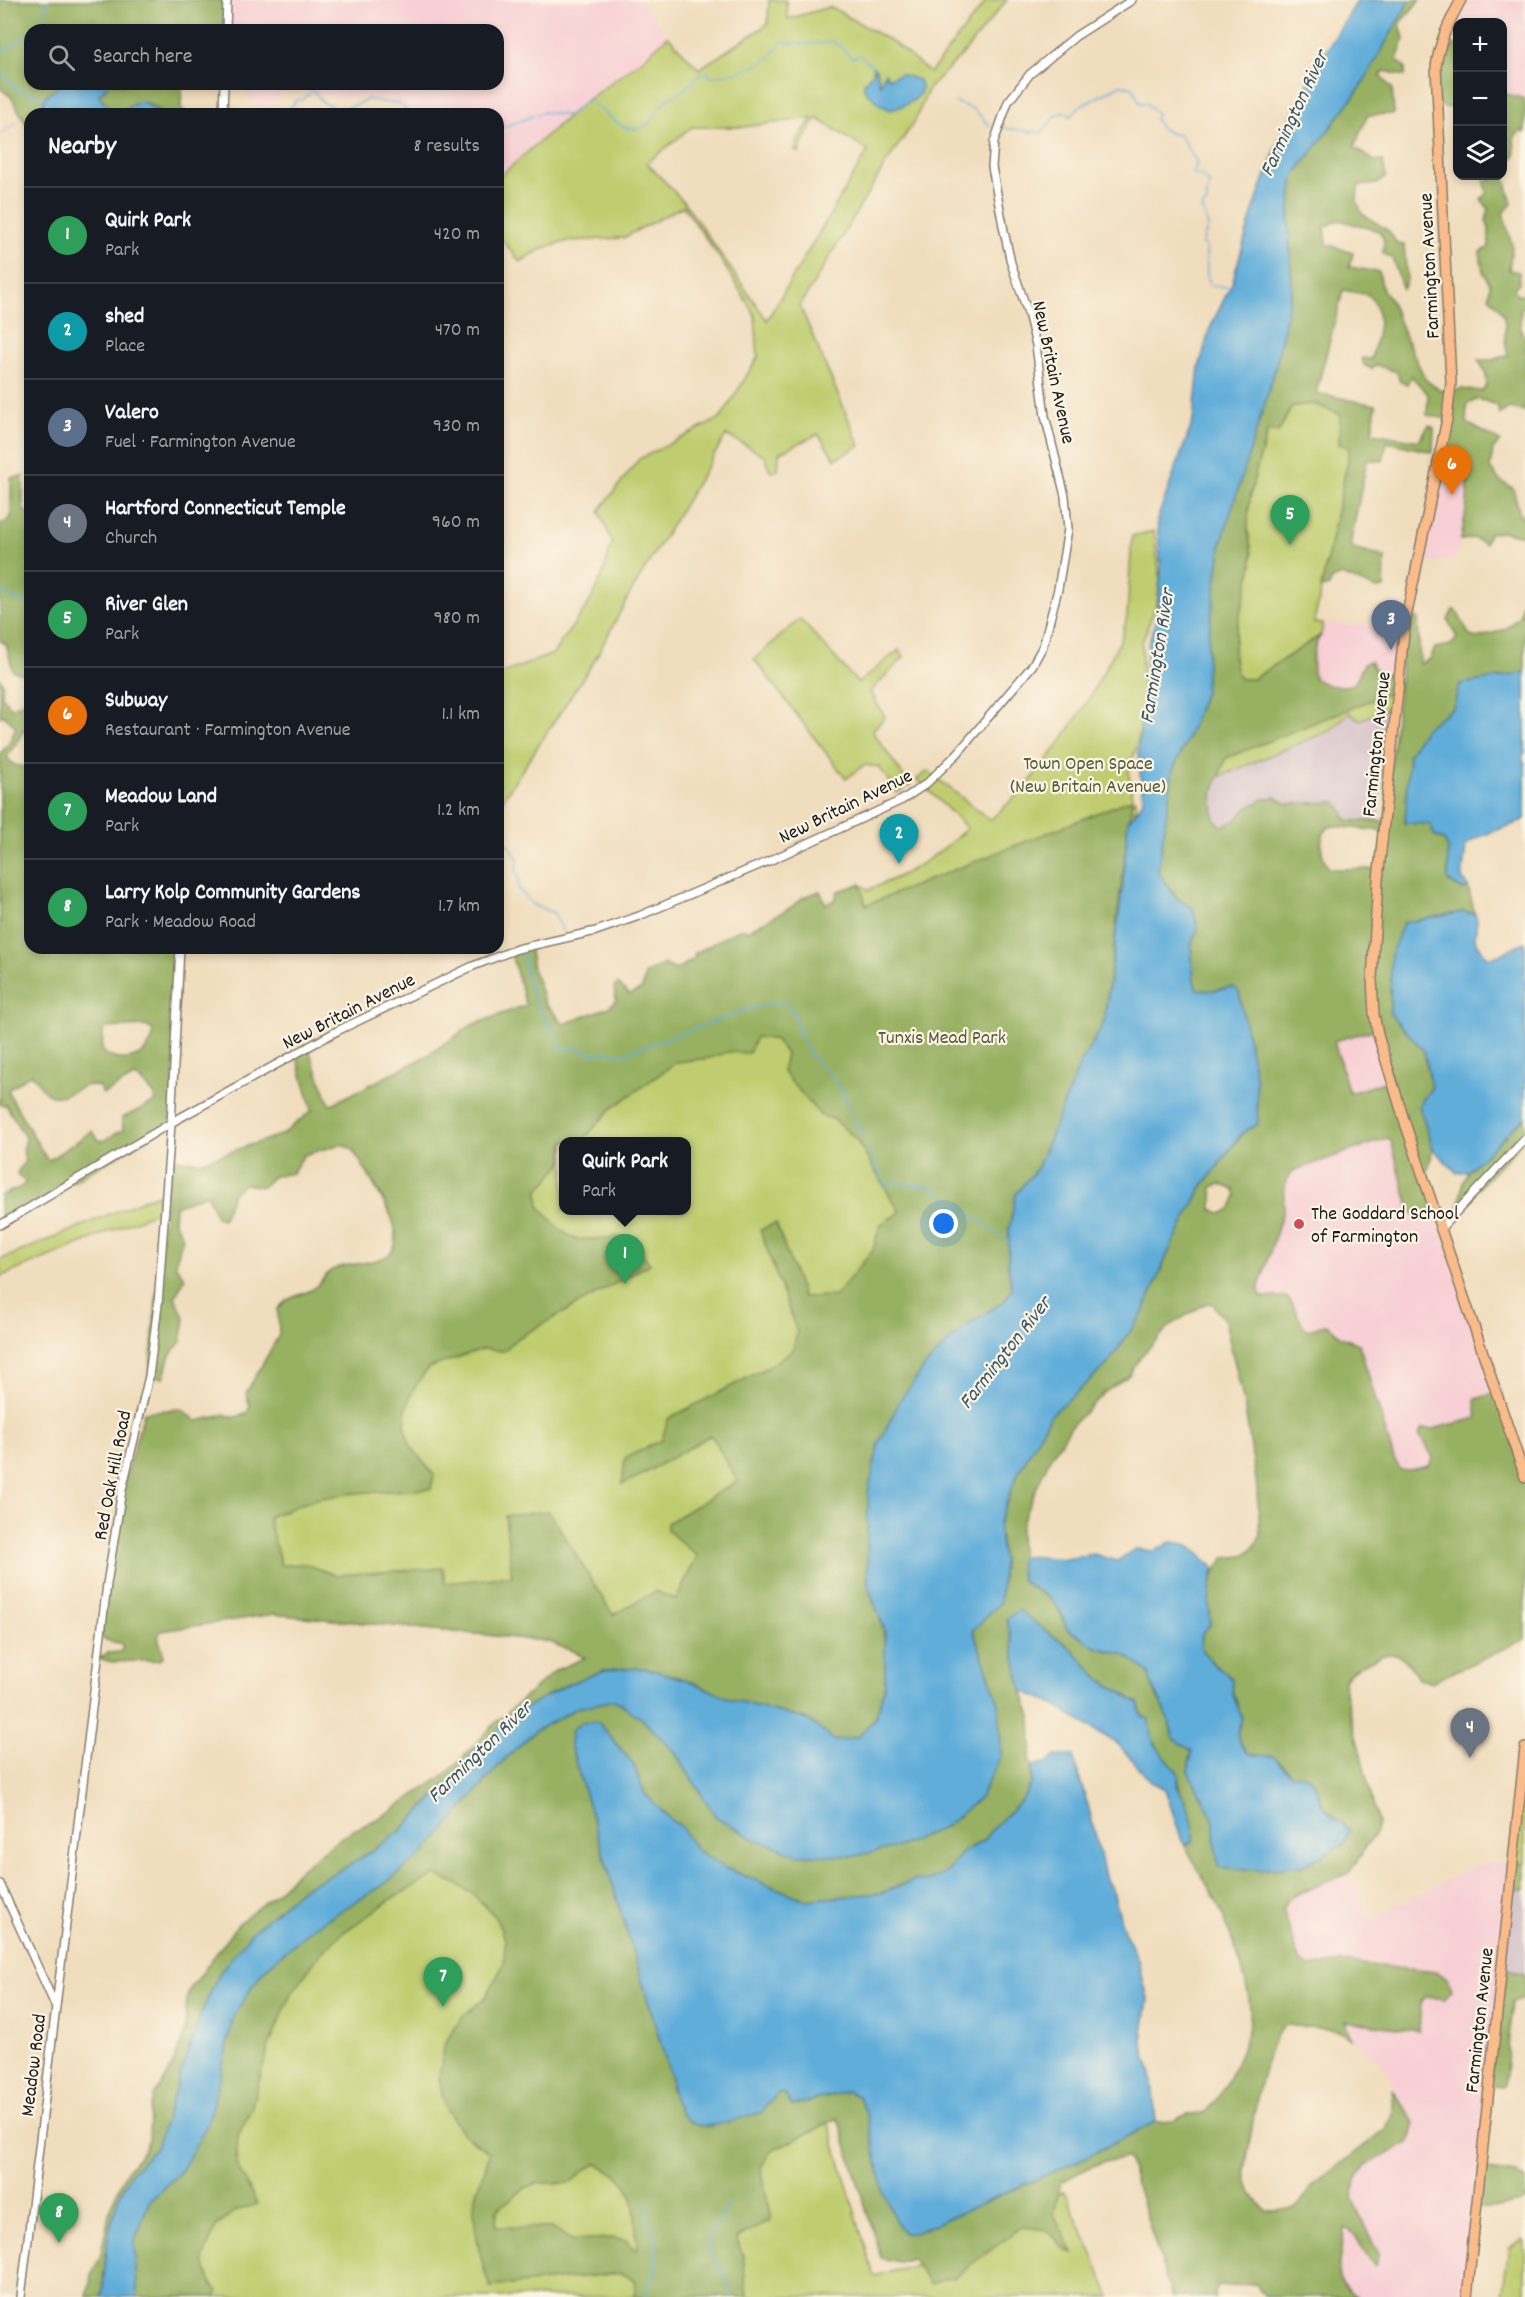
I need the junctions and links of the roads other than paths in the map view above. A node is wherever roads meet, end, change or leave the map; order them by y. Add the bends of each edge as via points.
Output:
1 (227, 0) edge
2 (1132, 0) edge
3 (1461, 0) edge
4 (226, 24) edge
5 (224, 90) edge
6 (223, 108) edge
7 (180, 954) edge
8 (171, 1124) junction
9 (1525, 1139) edge
10 (0, 1225) edge
11 (1440, 1229) junction
12 (1525, 1477) edge
13 (1525, 1748) edge
14 (0, 1884) edge
15 (56, 2007) junction
16 (21, 2297) edge
17 (1467, 2297) edge

1 - 4 street
2 - 8 street, New Britain Avenue via 1067,43 1030,74 1008,102 994,142 993,167 1004,231 1036,345 1045,416 1065,496 1068,529 1043,646 1016,686 957,754 926,784 902,800 639,916 596,931 517,949 473,966 337,1031
3 - 11 main road, Farmington Avenue via 1438,50 1436,68 1451,383 1405,623 1380,856 1372,979 1378,1035
5 - 6 street
7 - 8 street, Red Oak Hill Road
8 - 10 street, New Britain Avenue
8 - 15 street, Red Oak Hill Road via 153,1348 122,1490 107,1584
9 - 11 street
11 - 12 main road, Farmington Avenue
13 - 17 main road, Farmington Avenue
14 - 15 street, Meadow Road
15 - 16 street, Meadow Road

